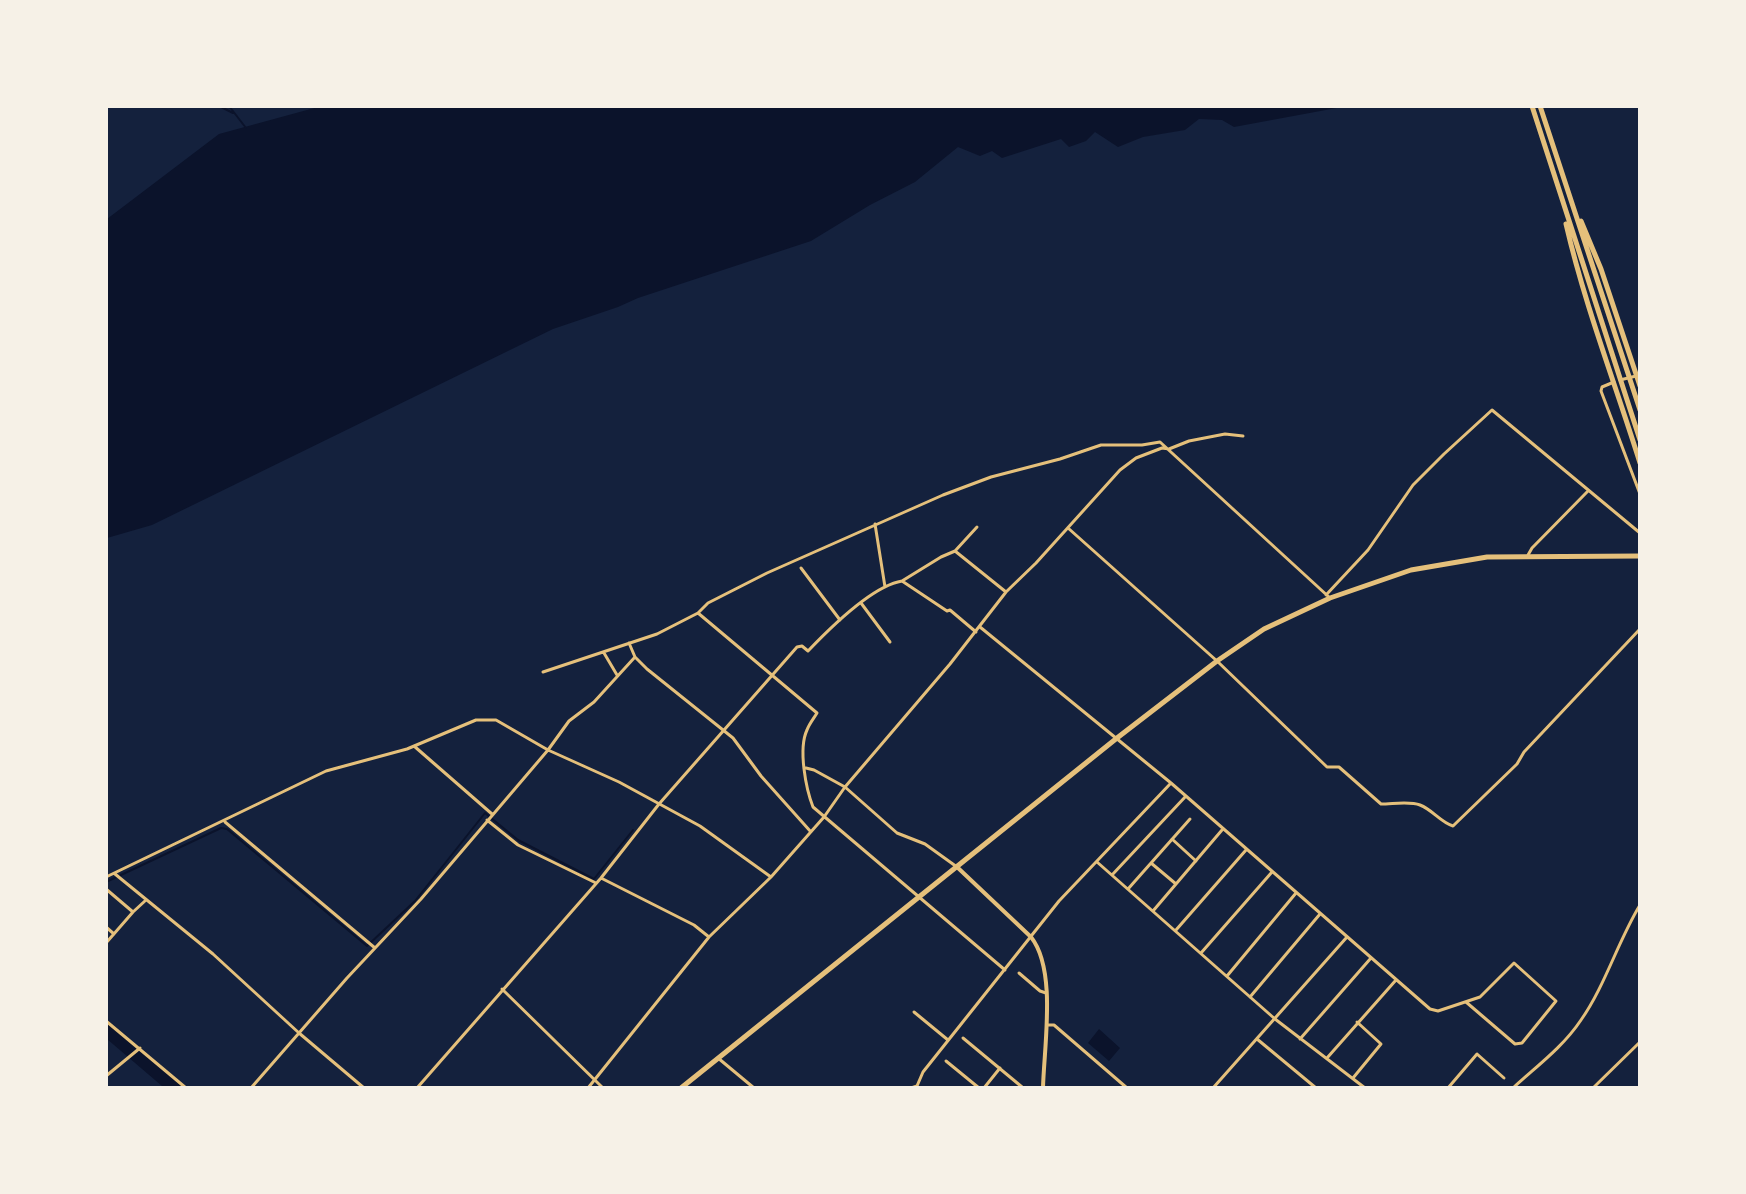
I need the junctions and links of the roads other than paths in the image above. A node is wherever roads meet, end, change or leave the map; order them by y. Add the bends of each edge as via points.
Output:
1 (1532, 106) edge
2 (1540, 106) edge
3 (1567, 189) junction
4 (1559, 190) junction
5 (1640, 375) edge
6 (1640, 386) edge
7 (1640, 410) edge
8 (1243, 436) dead end
9 (1640, 440) edge
10 (1169, 448) junction
11 (1640, 464) edge
12 (1588, 491) junction
13 (1640, 494) edge
14 (875, 524) junction
15 (976, 527) dead end
16 (1068, 528) junction
17 (1640, 533) edge
18 (955, 551) junction
19 (1640, 556) edge
20 (1527, 557) junction
21 (801, 568) dead end
22 (902, 581) junction
23 (885, 587) junction
24 (1006, 592) junction
25 (1328, 596) junction
26 (861, 603) junction
27 (698, 614) junction
28 (840, 620) junction
29 (980, 627) junction
30 (1640, 629) edge
31 (976, 632) junction
32 (890, 642) dead end
33 (629, 643) junction
34 (604, 653) junction
35 (635, 657) junction
36 (1217, 661) junction
37 (543, 672) dead end
38 (773, 675) junction
39 (617, 676) junction
40 (724, 729) junction
41 (1117, 738) junction
42 (414, 746) junction
43 (548, 750) junction
44 (806, 768) junction
45 (1171, 783) junction
46 (845, 787) junction
47 (1186, 796) junction
48 (658, 804) junction
49 (492, 814) junction
50 (824, 817) junction
51 (1190, 819) dead end
52 (487, 820) junction
53 (225, 821) junction
54 (1223, 830) junction
55 (811, 832) junction
56 (1172, 840) junction
57 (1246, 850) junction
58 (1196, 861) junction
59 (1097, 862) junction
60 (1151, 863) junction
61 (957, 867) junction
62 (1272, 872) junction
63 (115, 874) junction
64 (1112, 875) junction
65 (771, 877) junction
66 (106, 878) edge
67 (601, 878) junction
68 (596, 883) junction
69 (1176, 884) junction
70 (106, 889) edge
71 (1128, 889) junction
72 (1296, 893) junction
73 (919, 898) junction
74 (147, 900) junction
75 (1640, 905) edge
76 (1153, 910) junction
77 (133, 912) junction
78 (1320, 914) junction
79 (106, 927) edge
80 (1176, 930) junction
81 (114, 934) junction
82 (1347, 936) junction
83 (709, 937) junction
84 (1031, 937) junction
85 (106, 943) edge
86 (375, 948) junction
87 (1201, 954) junction
88 (1371, 958) junction
89 (1005, 970) junction
90 (1019, 973) dead end
91 (1227, 976) junction
92 (1396, 980) junction
93 (502, 989) junction
94 (1046, 993) junction
95 (1250, 997) junction
96 (1466, 1002) junction
97 (914, 1012) dead end
98 (1275, 1019) junction
99 (106, 1021) edge
100 (1357, 1022) junction
101 (1045, 1025) junction
102 (299, 1033) junction
103 (963, 1038) dead end
104 (1257, 1039) junction
105 (1300, 1039) junction
106 (948, 1040) junction
107 (1640, 1042) edge
108 (140, 1048) junction
109 (718, 1058) junction
110 (1327, 1058) junction
111 (946, 1061) dead end
112 (1000, 1068) junction
113 (106, 1076) edge
114 (1353, 1078) junction
115 (1504, 1078) dead end
116 (594, 1080) junction
117 (1022, 1087) edge
118 (186, 1088) edge
119 (251, 1088) edge
120 (364, 1088) edge
121 (417, 1088) edge
122 (588, 1088) edge
123 (603, 1088) edge
124 (681, 1088) edge
125 (754, 1088) edge
126 (911, 1088) edge
127 (981, 1088) edge
128 (1043, 1088) edge
129 (1127, 1088) edge
130 (1213, 1088) edge
131 (1316, 1088) edge
132 (1365, 1088) edge
133 (1448, 1088) edge
134 (1513, 1088) edge
135 (1593, 1088) edge

1 - 4 main road
2 - 3 main road
3 - 6 main road via 1601,269
3 - 7 main road
4 - 9 main road
4 - 11 main road via 1578,276
5 - 13 street via 1605,385 1601,391
8 - 10 street via 1225,434
10 - 14 street via 1160,442 1101,445 991,477
10 - 16 street via 1143,455 1120,470
10 - 25 street
12 - 17 street
12 - 20 street
12 - 25 street via 1492,410 1413,485 1368,550
14 - 23 street
14 - 27 street via 708,603
15 - 18 street
16 - 24 street
16 - 36 street
18 - 22 street
18 - 24 street
19 - 20 main road
20 - 25 main road via 1487,557 1411,570
21 - 28 street
22 - 23 street
22 - 31 street via 950,610
23 - 26 street
24 - 29 street
25 - 36 main road via 1264,629
26 - 28 street
26 - 32 street
27 - 33 street
27 - 38 street
28 - 38 street via 808,651 797,647
29 - 31 street
29 - 41 street
30 - 36 street via 1517,764 1453,826 1417,804 1377,802 1339,767 1327,766
31 - 46 street
33 - 34 street
33 - 35 street
34 - 37 street
34 - 39 street
35 - 39 street
35 - 40 street
36 - 41 main road
38 - 40 street
38 - 44 street via 817,713 806,732
39 - 43 street via 594,702 569,721
40 - 48 street
40 - 55 street
41 - 45 street
41 - 61 main road
42 - 43 street via 476,720 496,720
42 - 49 street
42 - 53 street via 326,771
43 - 48 street
43 - 49 street
44 - 46 street
44 - 50 street via 808,795 813,807
45 - 47 street
45 - 59 street
46 - 50 street
46 - 61 street via 897,834 925,844
47 - 54 street
47 - 64 street
48 - 65 street via 700,826
48 - 67 street
49 - 52 street
50 - 55 street
50 - 73 street
51 - 56 street
52 - 68 street via 518,845
52 - 86 street
53 - 63 street
53 - 86 street
54 - 57 street
54 - 58 street
55 - 65 street
56 - 58 street
56 - 60 street
57 - 62 street
57 - 80 street
58 - 69 street
59 - 64 street
59 - 84 street
60 - 69 street
60 - 71 street
61 - 73 main road
61 - 84 street
62 - 72 street
62 - 87 street
63 - 66 street
63 - 74 street
64 - 71 street
65 - 83 street
67 - 68 street
67 - 83 street via 694,925
68 - 93 street
69 - 76 street
70 - 77 street
71 - 76 street
72 - 78 street
72 - 91 street
73 - 89 street
73 - 109 main road
74 - 77 street
74 - 102 street
75 - 134 street via 1582,1019 1561,1045
76 - 80 street
77 - 81 street
78 - 82 street
78 - 95 street
79 - 81 street
80 - 87 street
81 - 85 street
82 - 88 street
82 - 98 street
83 - 116 street
84 - 89 street
84 - 94 street via 1043,958
86 - 102 street
87 - 91 street
88 - 92 street
88 - 105 street
89 - 106 street
90 - 94 street
91 - 95 street
92 - 96 street via 1430,1009 1438,1011
92 - 100 street
93 - 116 street
93 - 121 street
94 - 101 street
95 - 98 street
96 - 96 street via 1480,997 1514,963 1556,1001 1522,1042 1515,1044
97 - 106 street
98 - 104 street
98 - 105 street
99 - 108 street
100 - 110 street
100 - 114 street via 1381,1044
101 - 128 street
101 - 129 street via 1054,1025
102 - 119 street
102 - 120 street
103 - 112 street
104 - 130 street
104 - 131 street
105 - 110 street
106 - 126 street via 917,1086
107 - 135 street
108 - 113 street
108 - 118 street
109 - 124 main road
109 - 125 street
110 - 114 street
111 - 127 street
112 - 117 street
112 - 127 street
114 - 132 street
115 - 133 street via 1477,1054
116 - 122 street
116 - 123 street

